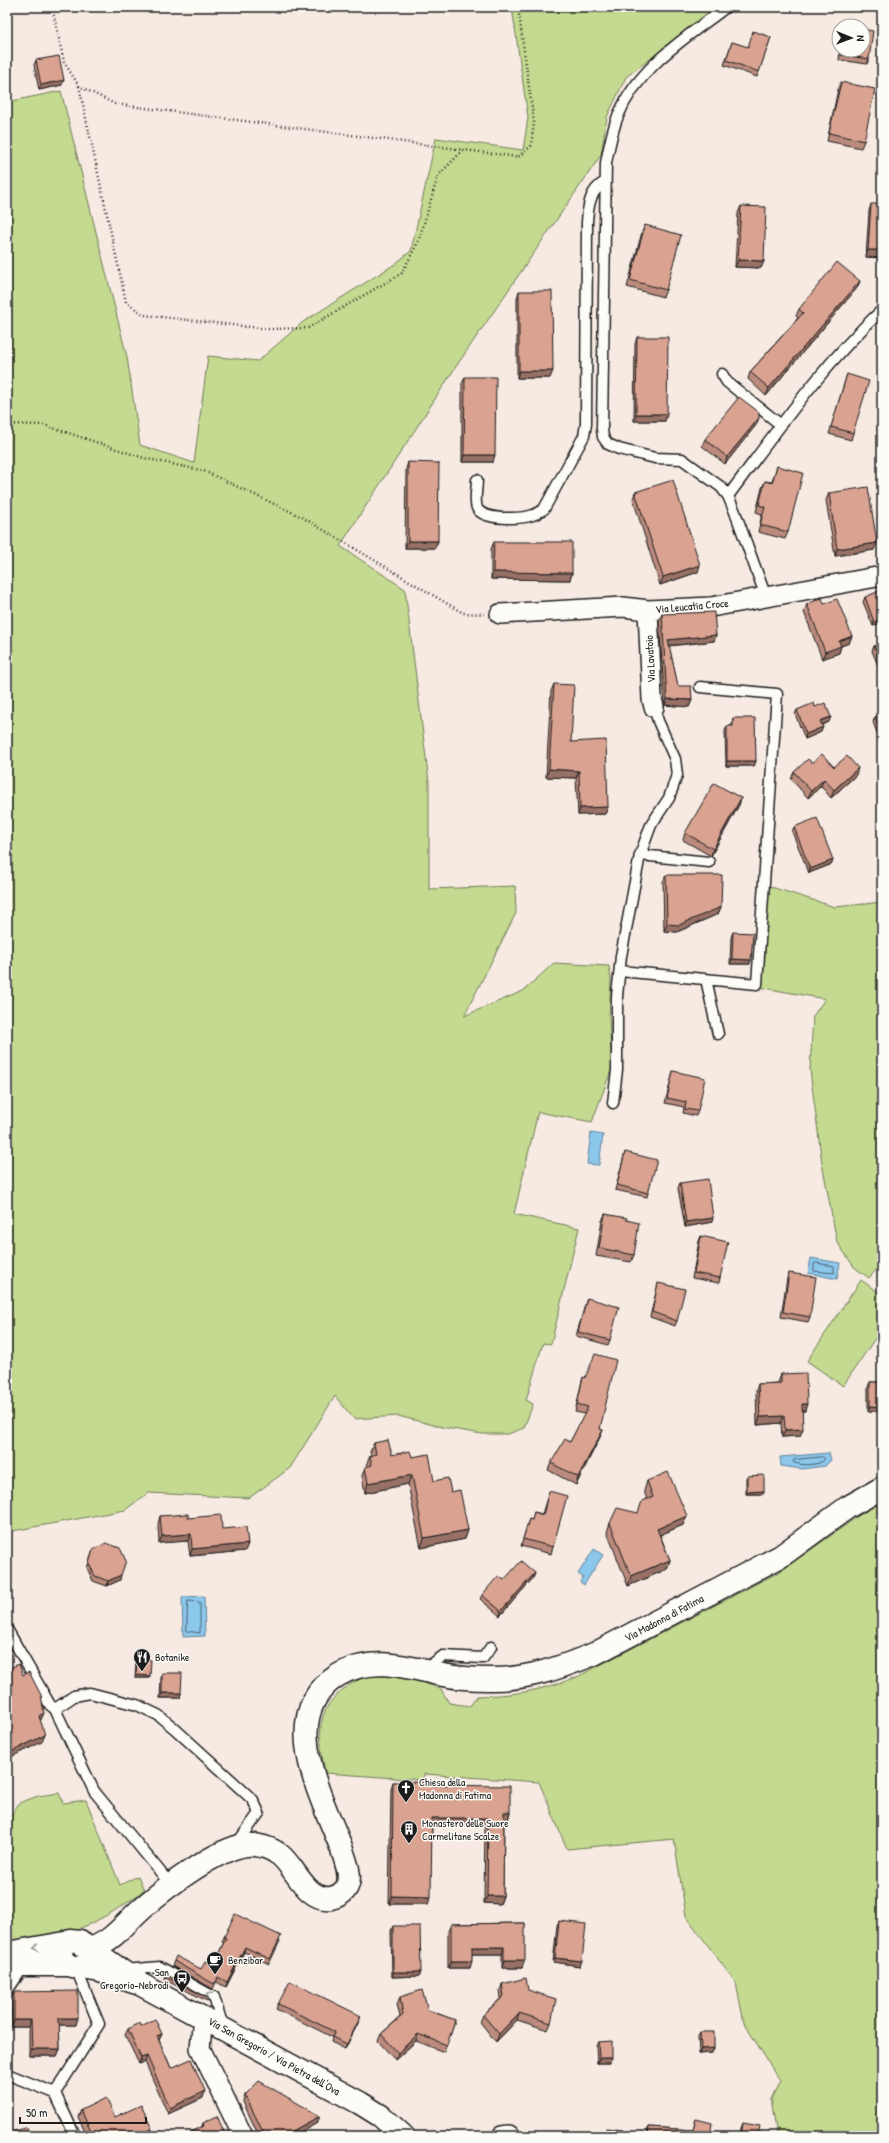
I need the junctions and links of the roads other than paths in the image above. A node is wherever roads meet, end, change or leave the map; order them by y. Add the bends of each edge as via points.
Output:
1 (726, 7) edge
2 (605, 182) junction
3 (882, 310) edge
4 (722, 374) dead end
5 (781, 425) junction
6 (477, 480) dead end
7 (728, 496) junction
8 (882, 576) edge
9 (766, 597) junction
10 (648, 610) junction
11 (500, 614) road end
12 (700, 687) dead end
13 (654, 707) joint
14 (640, 855) junction
15 (709, 862) dead end
16 (620, 971) junction
17 (706, 979) junction
18 (718, 1034) dead end
19 (613, 1103) dead end
20 (882, 1488) edge
21 (7, 1629) edge
22 (491, 1647) dead end
23 (423, 1670) junction
24 (55, 1709) junction
25 (235, 1847) junction
26 (171, 1885) junction
27 (75, 1955) junction
28 (12, 1960) edge
29 (121, 1970) junction
30 (140, 1984) junction
31 (7, 1991) edge
32 (203, 2017) junction
33 (224, 2029) junction
34 (7, 2074) edge
35 (55, 2093) junction
36 (75, 2136) edge
37 (243, 2136) edge
38 (403, 2136) edge

1 - 2 lane via 662,56 637,84 618,115 610,138
2 - 6 lane via 599,185 588,203 584,436 544,509 534,515 520,518 491,517 482,513 477,507
2 - 7 lane via 603,437 608,444 619,450 655,458 682,460 721,487
3 - 5 lane via 854,335
4 - 5 lane via 728,382
5 - 7 lane
7 - 9 lane
8 - 9 street, Via Leucatia Croce
9 - 10 street, Via Leucatia Croce via 711,607
10 - 11 street, Via Leucatia Croce via 623,607
10 - 13 street, Via Lavatoio
12 - 17 lane via 777,694 757,984
13 - 14 lane via 675,759 677,775 669,798 651,825
14 - 15 lane
14 - 16 lane
16 - 17 lane
16 - 19 lane via 617,996 617,1070
17 - 18 lane
20 - 23 main road, Via Madonna di Fatima via 848,1507 781,1556 594,1654 569,1664 543,1673 512,1679 475,1679
21 - 24 lane via 50,1705
22 - 23 lane via 482,1658 443,1656
23 - 25 main road, Via Madonna di Fatima via 382,1664 356,1667 326,1684 310,1711 306,1738 310,1765 347,1865 346,1889 340,1894 326,1898 308,1889 286,1861 274,1851 254,1845
24 - 25 lane via 74,1696 90,1693 122,1700 158,1715 253,1800 259,1813
24 - 26 lane via 94,1791
25 - 26 main road via 207,1861
26 - 27 main road via 104,1944
27 - 28 main road
27 - 29 main road
27 - 30 main road via 100,1971
27 - 35 lane via 99,2024
28 - 31 lane via 18,1975
29 - 30 main road
33 -> 29 lane via 214,1997 160,1966
30 - 32 main road, Via San Gregorio / Via Pietra dell'Ova
32 - 33 main road, Via San Gregorio / Via Pietra dell'Ova
32 - 37 street via 200,2048
33 - 38 main road, Via San Gregorio / Via Pietra dell'Ova via 360,2103 381,2116
34 - 35 lane
35 - 36 lane

